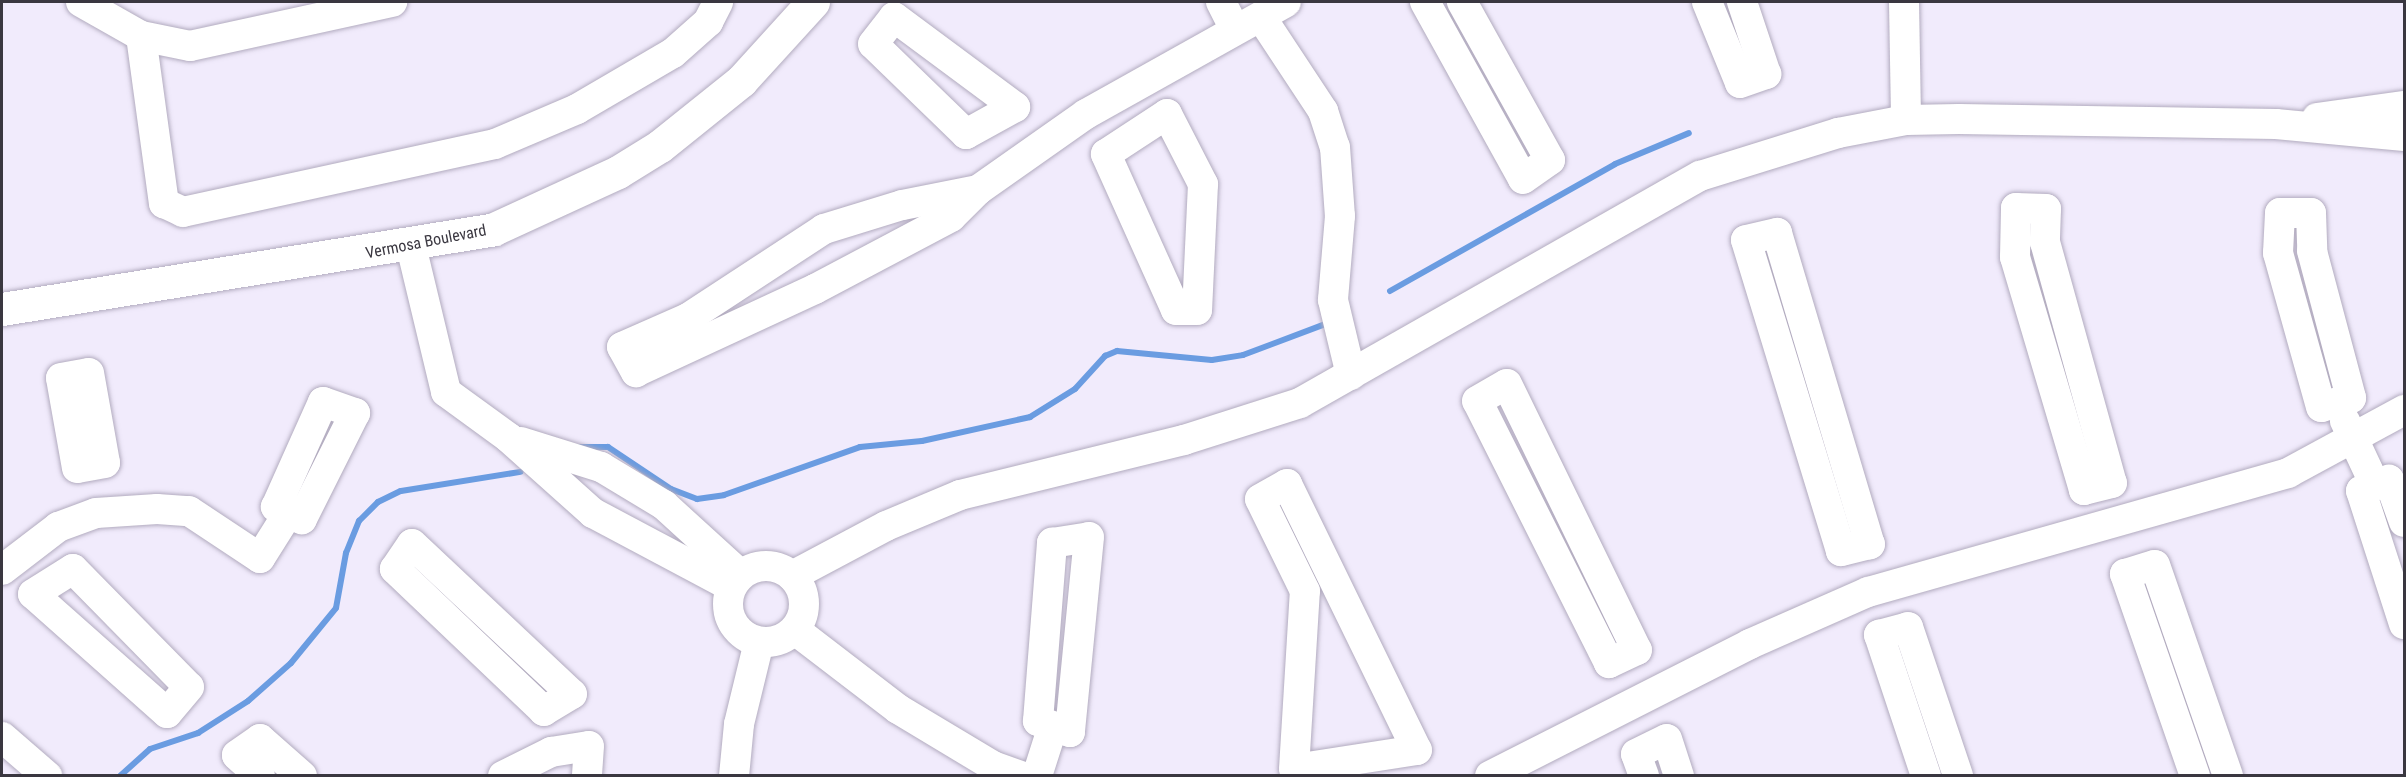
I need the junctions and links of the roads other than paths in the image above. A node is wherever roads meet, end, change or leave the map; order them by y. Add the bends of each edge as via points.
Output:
1 (392, 2) edge
2 (718, 2) edge
3 (813, 2) edge
4 (1221, 2) edge
5 (1425, 2) edge
6 (1462, 2) edge
7 (1707, 2) edge
8 (1742, 2) edge
9 (1904, 2) edge
10 (97, 6) edge
11 (277, 14) edge
12 (1260, 16) edge
13 (141, 36) junction
14 (1111, 100) junction
15 (2404, 106) edge
16 (1906, 120) junction
17 (988, 122) dead end
18 (2276, 124) junction
19 (1134, 136) junction
20 (2404, 136) edge
21 (1022, 157) junction
22 (978, 190) junction
23 (801, 244) junction
24 (411, 246) junction
25 (815, 289) junction
26 (2, 309) edge
27 (1351, 375) junction
28 (2336, 402) junction
29 (2404, 410) edge
30 (509, 438) junction
31 (2353, 439) junction
32 (90, 465) dead end
33 (2375, 485) junction
34 (2100, 486) junction
35 (96, 513) junction
36 (289, 513) dead end
37 (2404, 522) edge
38 (2117, 523) junction
39 (1855, 548) junction
40 (27, 549) junction
41 (2139, 569) junction
42 (2, 570) edge
43 (792, 576) junction
44 (736, 581) junction
45 (52, 582) junction
46 (1874, 590) junction
47 (2404, 624) edge
48 (795, 630) junction
49 (1892, 632) junction
50 (759, 642) junction
51 (1621, 657) junction
52 (560, 702) junction
53 (1637, 704) junction
54 (1053, 726) junction
55 (2, 737) edge
56 (1652, 746) junction
57 (568, 748) junction
58 (1355, 769) edge
59 (1001, 772) edge
60 (47, 776) edge
61 (260, 776) edge
62 (303, 776) edge
63 (503, 776) edge
64 (587, 776) edge
65 (734, 776) edge
66 (1037, 776) edge
67 (1490, 776) edge
68 (1644, 776) edge
69 (1679, 776) edge
70 (1926, 776) edge
71 (1958, 776) edge
72 (2195, 776) edge
73 (2228, 776) edge

1 - 11 street
2 - 13 street via 708,22 673,53 577,110 495,144 183,212 164,204
3 - 24 main road, Vermosa Boulevard via 725,95 627,166 494,229
4 - 12 street
5 - 6 street via 1523,179 1550,160
7 - 8 street via 1740,83 1766,74
9 - 16 street
10 - 13 street
11 - 13 street via 190,46
12 - 14 street
12 - 27 street via 1323,111 1335,147 1340,216 1334,300
14 - 19 street
14 - 21 street
15 - 18 street
16 - 18 street
16 - 27 street via 1838,133 1700,176
17 - 21 street
18 - 20 street
19 - 19 street via 1106,154 1176,310 1197,310 1203,184 1167,114
21 - 22 street
22 - 23 street via 902,205 824,229
22 - 25 street via 951,217
23 - 25 street
23 - 25 street via 688,318 622,347 636,372
24 - 26 main road, Vermosa Boulevard
24 - 30 street via 446,392
27 - 43 street via 1300,403 1184,440 960,495 886,526
28 - 28 street via 2321,407 2278,253 2280,213 2311,213 2312,251 2351,398
28 - 31 street
29 - 31 street
30 - 44 street via 593,513
30 - 44 street via 601,467 664,505
31 - 33 street
31 - 38 street via 2288,473
32 - 35 street
33 - 37 street via 2389,480
33 - 47 street via 2361,491
34 - 34 street via 2112,483 2045,242 2046,209 2016,208 2015,257 2084,490
34 - 38 street
35 - 36 street via 189,511 260,558
35 - 40 street via 58,527
38 - 41 street
38 - 46 street
39 - 39 street via 1841,551 1746,240 1777,233 1870,544
39 - 46 street
40 - 42 street
40 - 45 street
41 - 72 street via 2125,574
41 - 73 street via 2155,565
43 - 44 street via 772,566
43 - 48 street via 804,602
44 - 50 street via 732,621
45 - 45 street via 33,594 167,713 189,687 73,569
46 - 49 street
46 - 53 street via 1750,644
48 - 50 street via 784,638
48 - 59 street via 898,709
49 - 70 street via 1879,636
49 - 71 street via 1908,627
50 - 65 street
51 - 51 street via 1609,663 1477,401 1507,384 1637,650
51 - 53 street
52 - 52 street via 544,711 395,569 412,544 572,694
52 - 57 street
53 - 56 street
53 - 67 street
54 - 54 street via 1070,732 1089,537 1052,543 1038,721
54 - 66 street
55 - 60 street
56 - 68 street via 1636,754
56 - 69 street via 1667,739
57 - 63 street
57 - 64 street via 589,746
58 - 58 street via 1417,750 1287,484 1260,499 1305,591 1294,769
61 - 62 street via 237,755 260,740

